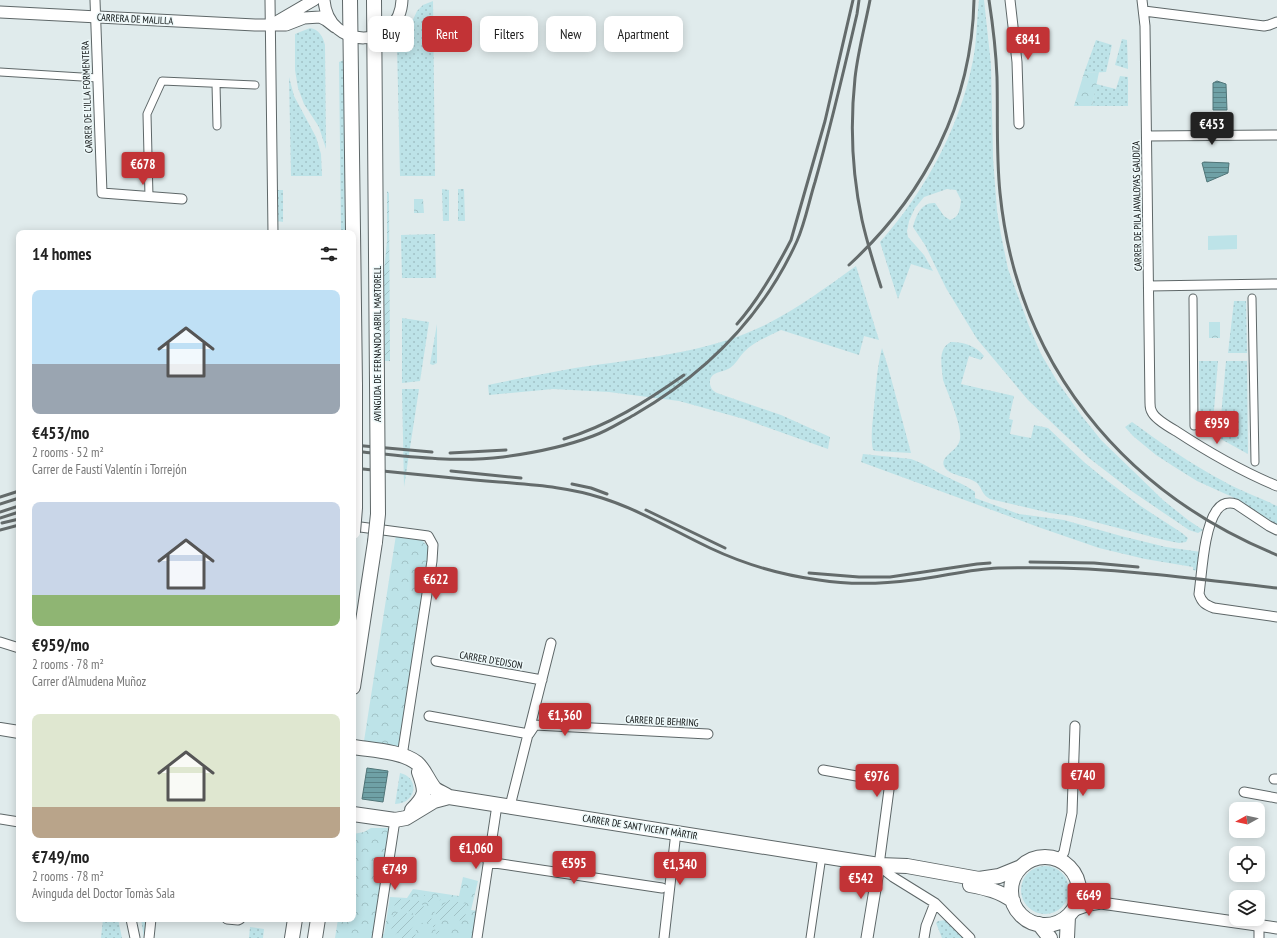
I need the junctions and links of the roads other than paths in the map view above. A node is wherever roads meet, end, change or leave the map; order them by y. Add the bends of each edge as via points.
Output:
1 (95, 0) edge
2 (270, 0) edge
3 (314, 0) edge
4 (324, 0) edge
5 (350, 0) edge
6 (374, 0) edge
7 (1010, 0) edge
8 (1142, 0) edge
9 (404, 1) edge
10 (1144, 11) junction
11 (0, 12) edge
12 (374, 16) edge
13 (398, 16) edge
14 (95, 17) junction
15 (1277, 22) edge
16 (270, 25) junction
17 (335, 27) junction
18 (351, 36) junction
19 (368, 37) edge
20 (375, 52) edge
21 (0, 72) edge
22 (98, 78) junction
23 (216, 84) junction
24 (255, 85) dead end
25 (1019, 124) dead end
26 (217, 126) dead end
27 (1277, 135) edge
28 (1147, 136) junction
29 (149, 197) junction
30 (182, 199) dead end
31 (273, 230) edge
32 (353, 230) edge
33 (1277, 284) edge
34 (1149, 286) junction
35 (1193, 298) dead end
36 (1252, 298) dead end
37 (1194, 426) dead end
38 (1255, 462) dead end
39 (1277, 486) edge
40 (356, 526) edge
41 (1277, 530) edge
42 (1277, 617) edge
43 (0, 642) edge
44 (551, 643) dead end
45 (16, 647) edge
46 (436, 661) dead end
47 (356, 667) edge
48 (542, 680) junction
49 (429, 716) dead end
50 (1075, 726) dead end
51 (0, 729) edge
52 (16, 732) edge
53 (528, 734) junction
54 (708, 734) dead end
55 (356, 748) edge
56 (402, 756) junction
57 (416, 762) junction
58 (823, 770) dead end
59 (1244, 792) dead end
60 (449, 797) junction
61 (1277, 798) edge
62 (504, 806) junction
63 (356, 814) edge
64 (0, 819) edge
65 (396, 820) junction
66 (16, 822) edge
67 (676, 832) junction
68 (822, 856) junction
69 (1059, 860) junction
70 (488, 862) junction
71 (882, 867) junction
72 (1021, 867) junction
73 (1078, 885) junction
74 (662, 888) dead end
75 (1013, 901) junction
76 (935, 903) junction
77 (1101, 903) junction
78 (1070, 913) junction
79 (132, 922) edge
80 (152, 922) edge
81 (295, 922) edge
82 (318, 922) edge
83 (1229, 922) edge
84 (1039, 924) junction
85 (926, 926) junction
86 (1259, 926) joint
87 (1277, 928) edge
88 (135, 938) edge
89 (149, 938) edge
90 (292, 938) edge
91 (315, 938) edge
92 (377, 938) edge
93 (476, 938) edge
94 (664, 938) edge
95 (810, 938) edge
96 (867, 938) edge
97 (924, 938) edge
98 (931, 938) edge
99 (970, 938) edge
100 (1050, 938) edge
101 (1068, 938) edge
102 (1259, 938) edge

1 - 14 street, CARRER DE L'ILLA FORMENTERA
2 - 16 street
3 - 16 street
4 - 17 street via 327,14
5 - 18 main road
6 - 12 main road, AVINGUDA DE FERNANDO ABRIL MARTORELL
7 - 25 street via 1017,62
8 - 10 street, CARRER DE PILA JAVALOYAS GAUDIZA
9 - 13 street
10 - 15 street via 1264,26
10 - 28 street, CARRER DE PILA JAVALOYAS GAUDIZA
11 - 14 street, CARRERA DE MALILLA
14 - 16 street, CARRERA DE MALILLA
14 - 22 street, CARRER DE L'ILLA FORMENTERA
16 - 17 street, CARRERA DE MALILLA via 286,25 304,18 320,17
16 - 31 street
17 - 18 street, CARRERA DE MALILLA
18 - 19 street
18 - 32 main road, bridge
20 - 47 main road, AVINGUDA DE FERNANDO ABRIL MARTORELL, bridge via 378,514
21 - 22 street
22 - 29 street, CARRER DE L'ILLA FORMENTERA via 102,194
23 - 24 street
23 - 26 street
23 - 29 street via 162,81 147,114
27 - 28 street
28 - 34 street, CARRER DE PILA JAVALOYAS GAUDIZA
29 - 30 street
33 - 34 street
34 - 39 street, CARRER DE PILA JAVALOYAS GAUDIZA via 1151,411 1170,427 1209,452
35 - 37 street
36 - 38 street
40 - 56 street via 428,536 433,545
41 - 42 street via 1236,504 1221,506 1214,515 1208,534 1199,594 1204,604 1214,608
43 - 45 street
44 - 48 street
46 - 48 street, CARRER D'EDISON
48 - 53 street
49 - 53 street
50 - 69 street via 1072,813 1064,852
51 - 52 main road
53 - 54 street, CARRER DE BEHRING via 536,726
53 - 62 street
55 - 56 main road, CARRER DE SANT VICENT MÀRTIR
56 - 57 main road, CARRER DE SANT VICENT MÀRTIR
57 - 60 main road, CARRER DE SANT VICENT MÀRTIR via 436,789
57 - 65 main road via 423,782 422,800
58 - 71 street via 890,782
59 - 61 street
60 - 62 main road, CARRER DE SANT VICENT MÀRTIR
60 - 65 main road, CARRER DE SANT VICENT MÀRTIR via 434,801 406,818
62 - 67 main road, CARRER DE SANT VICENT MÀRTIR
62 - 70 street
63 - 65 main road
64 - 66 street
65 - 92 street
67 - 68 main road, CARRER DE SANT VICENT MÀRTIR
67 - 94 street
68 - 71 main road, CARRER DE SANT VICENT MÀRTIR
68 - 95 street
69 - 72 main road via 1042,857 1031,860
69 - 73 main road via 1072,870
70 - 74 street
70 - 93 street
71 - 72 main road, CARRER DE SANT VICENT MÀRTIR via 907,866 979,879 999,876
71 - 75 main road, CARRER DE SANT VICENT MÀRTIR via 990,889 1006,895
71 - 76 street via 893,877
71 - 96 street
72 - 75 main road via 1012,883
73 - 77 street
73 - 78 main road via 1078,899
75 - 84 main road via 1023,916
76 - 85 street
76 - 99 street
77 - 78 street
77 - 83 street
78 - 84 main road via 1063,920
78 - 101 main road
79 - 88 street
80 - 89 street
81 - 90 main road
82 - 91 main road
84 - 100 main road
85 - 97 street
85 - 98 street
86 - 87 street
86 - 102 street

